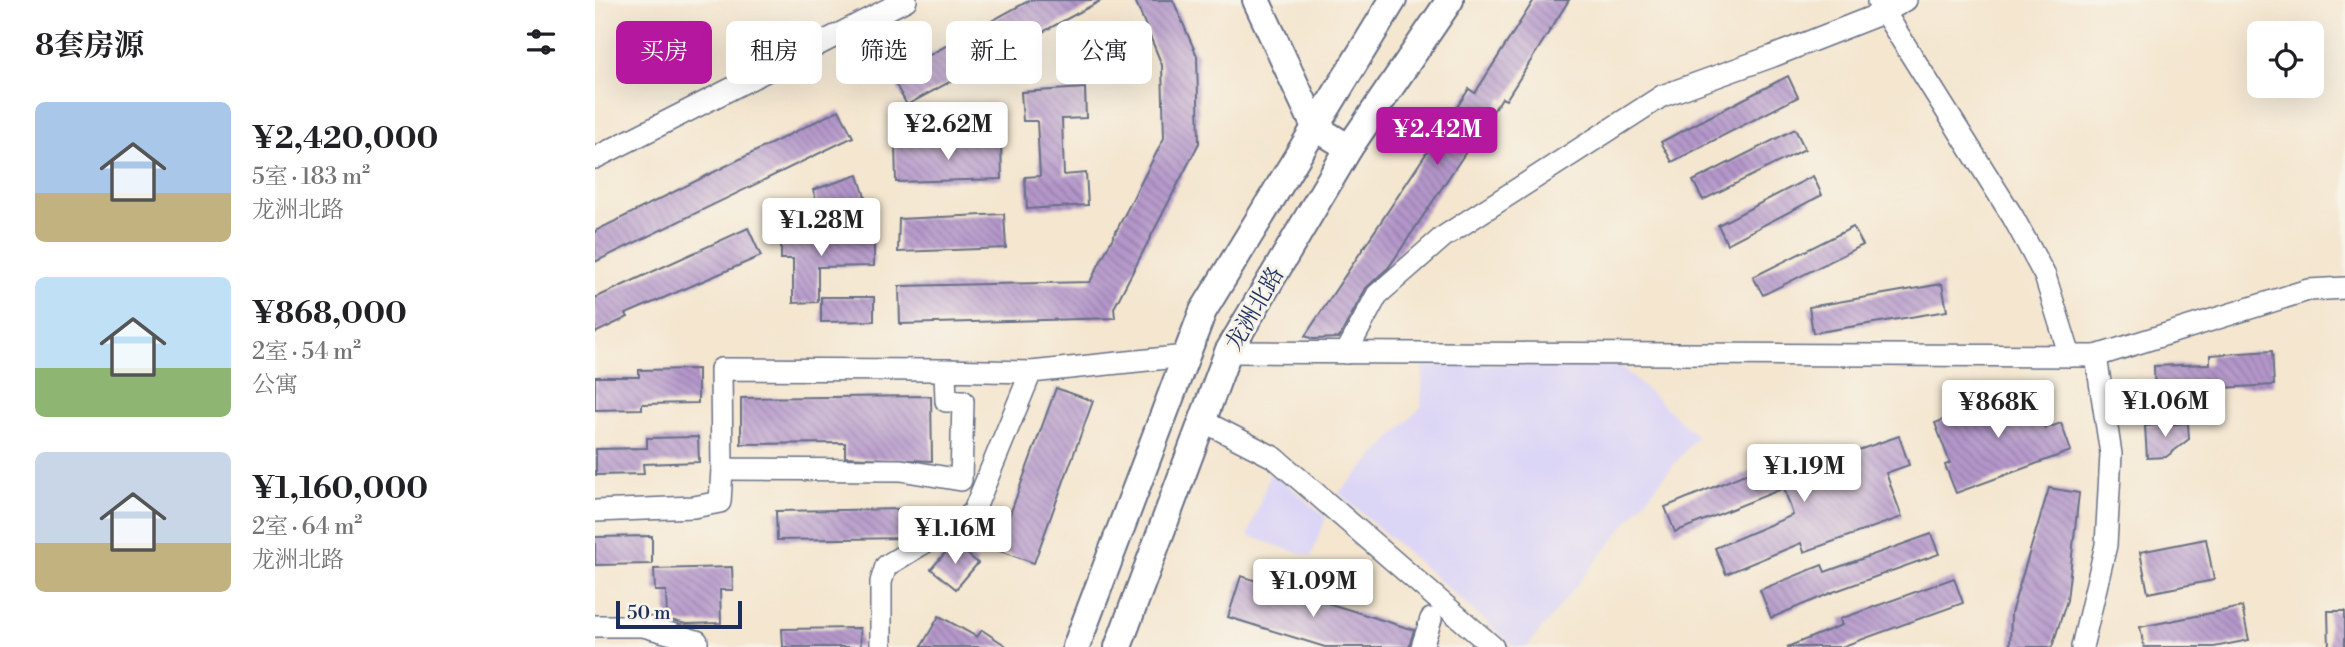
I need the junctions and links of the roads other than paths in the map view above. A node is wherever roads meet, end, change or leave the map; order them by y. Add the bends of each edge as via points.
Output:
1 (906, 0) edge
2 (1256, 0) edge
3 (1393, 0) edge
4 (1450, 0) edge
5 (1906, 0) edge
6 (1881, 6) edge
7 (1315, 127) junction
8 (1349, 148) junction
9 (595, 158) edge
10 (2345, 288) edge
11 (1228, 352) junction
12 (1346, 353) junction
13 (1186, 356) junction
14 (2070, 356) junction
15 (2096, 356) junction
16 (945, 370) junction
17 (1031, 372) junction
18 (1203, 421) junction
19 (722, 469) junction
20 (595, 511) edge
21 (1431, 619) dead end
22 (595, 626) edge
23 (697, 647) edge
24 (881, 647) edge
25 (1076, 647) edge
26 (1118, 647) edge
27 (1422, 647) edge
28 (1493, 647) edge
29 (2082, 647) edge

1 - 9 street
2 - 7 main road
3 - 7 main road, 龙洲北路
4 - 8 main road, 龙洲北路
5 - 6 street
6 - 12 street via 1662,96 1443,237 1377,295
6 - 14 street via 2045,276
7 - 8 main road
7 - 13 main road, 龙洲北路 via 1203,312
8 - 11 main road, 龙洲北路
10 - 15 street via 2308,290
11 - 12 street
11 - 18 main road, 龙洲北路
12 - 14 street
13 - 17 street
13 - 25 main road, 龙洲北路
14 - 15 street
15 - 29 street via 2111,454 2106,545
16 - 17 street
16 - 19 street via 721,369
16 - 19 street via 946,401 963,401 961,480 901,470
17 - 24 street via 973,513 886,566 881,582
18 - 26 main road, 龙洲北路
18 - 28 street via 1275,458
19 - 20 street via 720,502
21 - 27 street
22 - 23 street via 643,626 697,641

